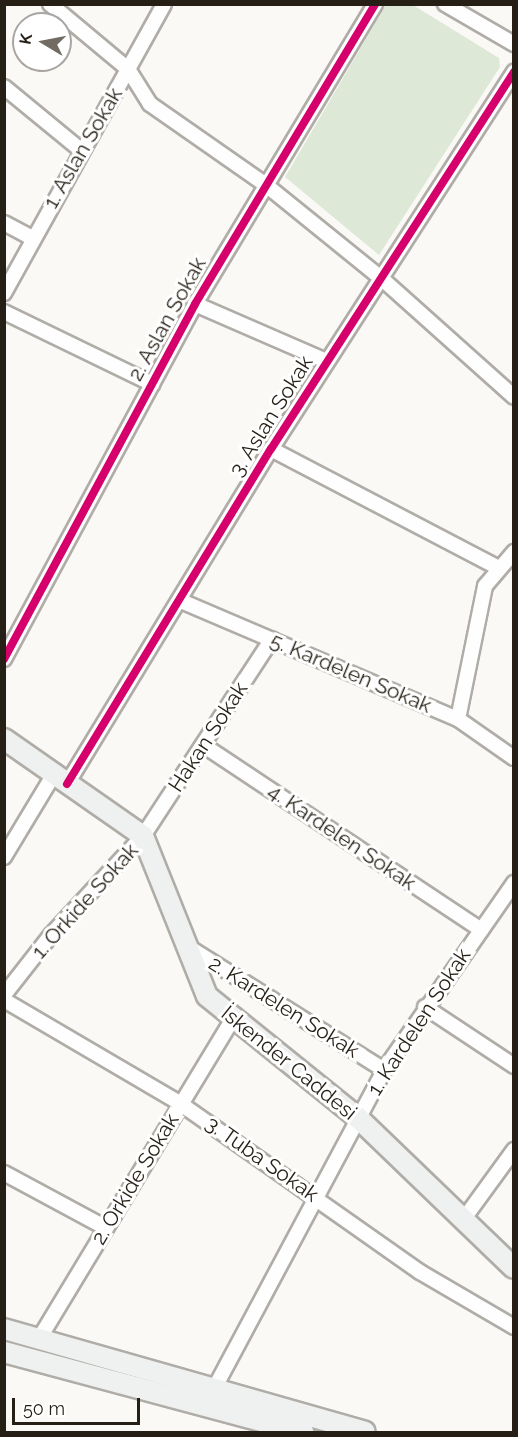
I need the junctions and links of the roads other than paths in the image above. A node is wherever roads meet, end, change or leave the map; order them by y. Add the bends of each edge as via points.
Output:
1 (50, 4) edge
2 (164, 4) edge
3 (375, 4) edge
4 (445, 4) edge
5 (513, 44) edge
6 (128, 69) junction
7 (513, 72) edge
8 (4, 87) edge
9 (82, 150) junction
10 (266, 184) junction
11 (4, 223) edge
12 (32, 238) junction
13 (381, 278) junction
14 (4, 293) edge
15 (195, 304) junction
16 (4, 312) edge
17 (326, 361) junction
18 (152, 384) junction
19 (513, 397) edge
20 (271, 449) junction
21 (513, 552) edge
22 (499, 568) junction
23 (181, 602) junction
24 (272, 639) junction
25 (4, 659) edge
26 (458, 719) junction
27 (4, 739) edge
28 (203, 744) junction
29 (513, 758) edge
30 (61, 779) junction
31 (143, 836) junction
32 (4, 857) edge
33 (513, 883) edge
34 (481, 930) junction
35 (183, 944) junction
36 (4, 995) edge
37 (4, 1000) edge
38 (425, 1007) junction
39 (232, 1020) junction
40 (513, 1066) edge
41 (384, 1070) junction
42 (181, 1104) junction
43 (358, 1118) junction
44 (513, 1150) edge
45 (4, 1173) edge
46 (314, 1195) junction
47 (463, 1220) junction
48 (106, 1228) junction
49 (513, 1268) edge
50 (513, 1327) edge
51 (4, 1329) edge
52 (39, 1339) junction
53 (4, 1352) edge
54 (211, 1398) junction
55 (296, 1432) edge
56 (365, 1432) edge

1 - 6 street
2 - 6 street, 1. Aslan Sokak
3 - 10 street, 2. Aslan Sokak
4 - 5 street
6 - 9 street, 1. Aslan Sokak
6 - 10 street via 150,104
7 - 13 street, 3. Aslan Sokak
8 - 9 street
9 - 12 street, 1. Aslan Sokak
10 - 13 street
10 - 15 street, 2. Aslan Sokak
11 - 12 street
12 - 14 street, 1. Aslan Sokak
13 - 17 street, 3. Aslan Sokak
13 - 19 street
15 - 17 street
15 - 18 street, 2. Aslan Sokak
16 - 18 street
17 - 20 street, 3. Aslan Sokak
18 - 25 street, 2. Aslan Sokak
20 - 22 street
20 - 23 street, 3. Aslan Sokak
21 - 22 street
22 - 26 street via 485,586
23 - 24 street, 5. Kardelen Sokak
23 - 30 street, 3. Aslan Sokak
24 - 26 street, 5. Kardelen Sokak
24 - 28 street, Hakan Sokak
26 - 29 street, 5. Kardelen Sokak
27 - 30 street, İskender Caddesi
28 - 31 street, Hakan Sokak
28 - 34 street, 4. Kardelen Sokak
30 - 31 street, İskender Caddesi
30 - 32 street, 3. Aslan Sokak
31 - 35 street, İskender Caddesi via 163,874
31 - 36 street, 1. Orkide Sokak via 51,935
33 - 34 street, 1. Kardelen Sokak
34 - 38 street, 1. Kardelen Sokak
35 - 39 street, İskender Caddesi via 207,996
35 - 41 street, 2. Kardelen Sokak
37 - 42 street, 3. Tuba Sokak
38 - 40 street
38 - 41 street, 1. Kardelen Sokak
39 - 42 street, 2. Orkide Sokak
39 - 43 street, İskender Caddesi
41 - 43 street, 1. Kardelen Sokak
42 - 46 street, 3. Tuba Sokak
42 - 48 street, 2. Orkide Sokak
43 - 46 street, 1. Kardelen Sokak
43 - 47 street, İskender Caddesi
44 - 47 street
45 - 48 street
46 - 50 street, 3. Tuba Sokak via 420,1272
46 - 54 street, 1. Kardelen Sokak
47 - 49 street, İskender Caddesi
48 - 52 street, 2. Orkide Sokak
51 - 52 street
52 - 54 street
53 - 54 street
54 - 55 street
54 - 56 street

